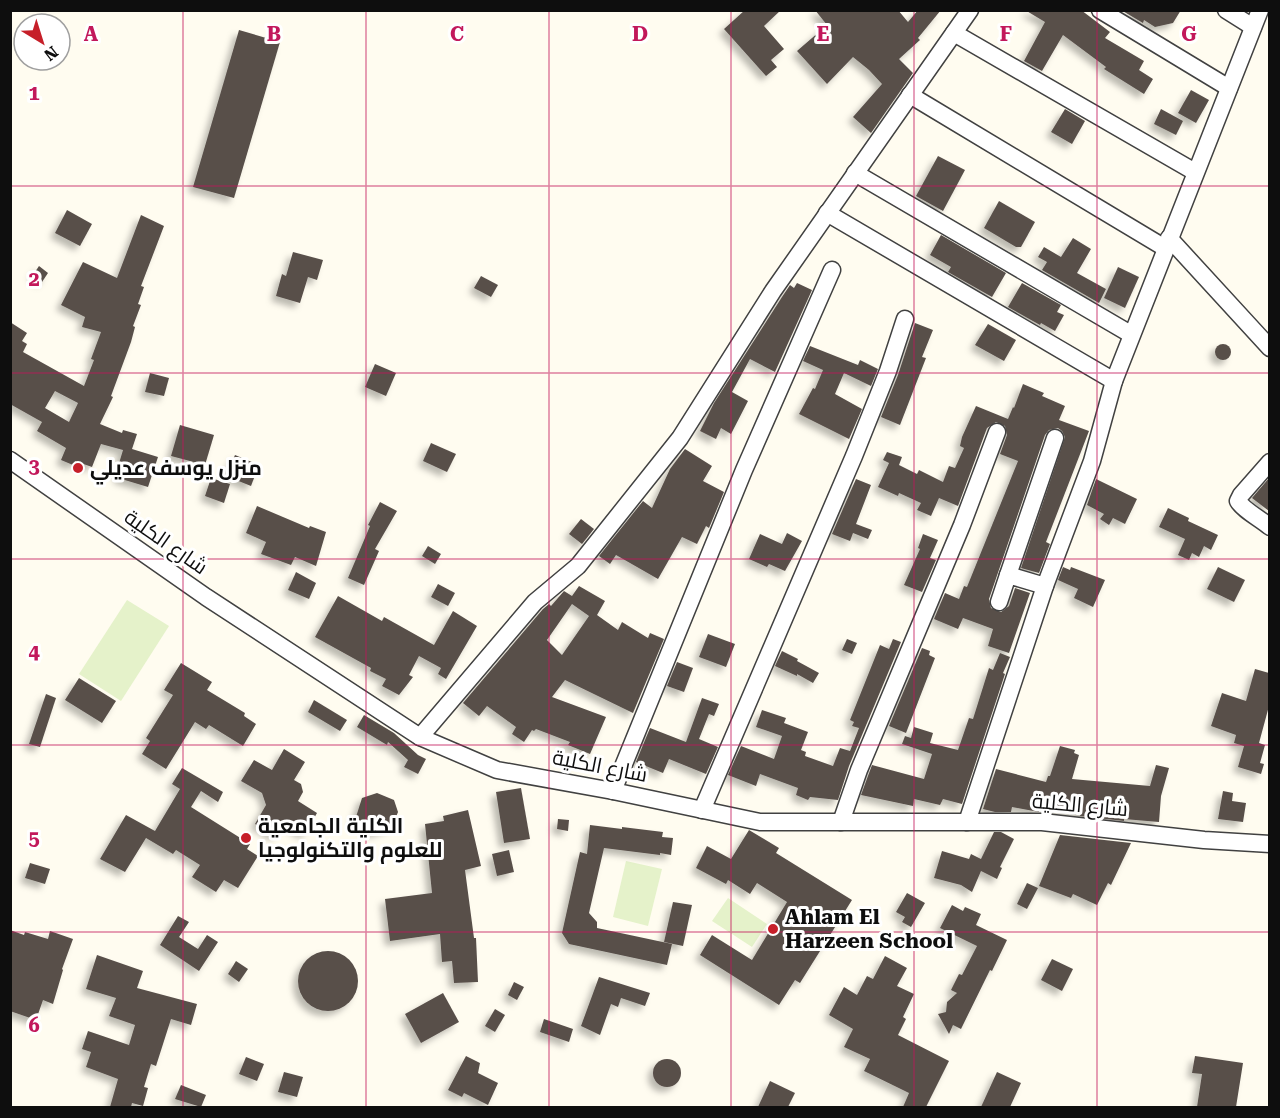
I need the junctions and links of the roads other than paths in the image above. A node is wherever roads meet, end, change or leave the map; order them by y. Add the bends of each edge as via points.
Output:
1 (970, 10) edge
2 (1100, 10) edge
3 (1226, 10) edge
4 (1260, 10) edge
5 (1253, 27) junction
6 (954, 33) junction
7 (1229, 88) junction
8 (910, 95) junction
9 (1195, 172) junction
10 (855, 173) junction
11 (827, 213) junction
12 (1167, 243) junction
13 (832, 270) dead end
14 (904, 319) dead end
15 (1132, 333) junction
16 (1269, 348) edge
17 (1113, 381) junction
18 (997, 432) dead end
19 (1055, 438) dead end
20 (10, 460) edge
21 (1269, 462) edge
22 (1269, 527) edge
23 (1008, 575) junction
24 (1045, 586) junction
25 (999, 602) dead end
26 (420, 737) junction
27 (613, 791) junction
28 (702, 810) junction
29 (842, 822) junction
30 (967, 822) junction
31 (1269, 844) edge

1 - 6 street
2 - 7 street
3 - 5 street
4 - 5 street
5 - 7 street
6 - 8 street
6 - 9 street
7 - 9 street
8 - 10 street
8 - 12 street
9 - 12 street
10 - 11 street
10 - 15 street
11 - 17 street
11 - 26 street via 680,438 578,566 535,602
12 - 15 street
12 - 16 street
13 - 27 street via 744,470
14 - 28 street via 854,456
15 - 17 street
17 - 24 street via 1092,461
18 - 29 street via 859,770
19 - 23 street
20 - 26 street, شارع الكلية via 206,597
21 - 22 street via 1238,501
23 - 24 street
23 - 25 street
24 - 30 street
26 - 27 street, شارع الكلية via 497,770
27 - 28 street, شارع الكلية
28 - 29 street, شارع الكلية via 760,822
29 - 30 street, شارع الكلية
30 - 31 street, شارع الكلية via 1042,822

